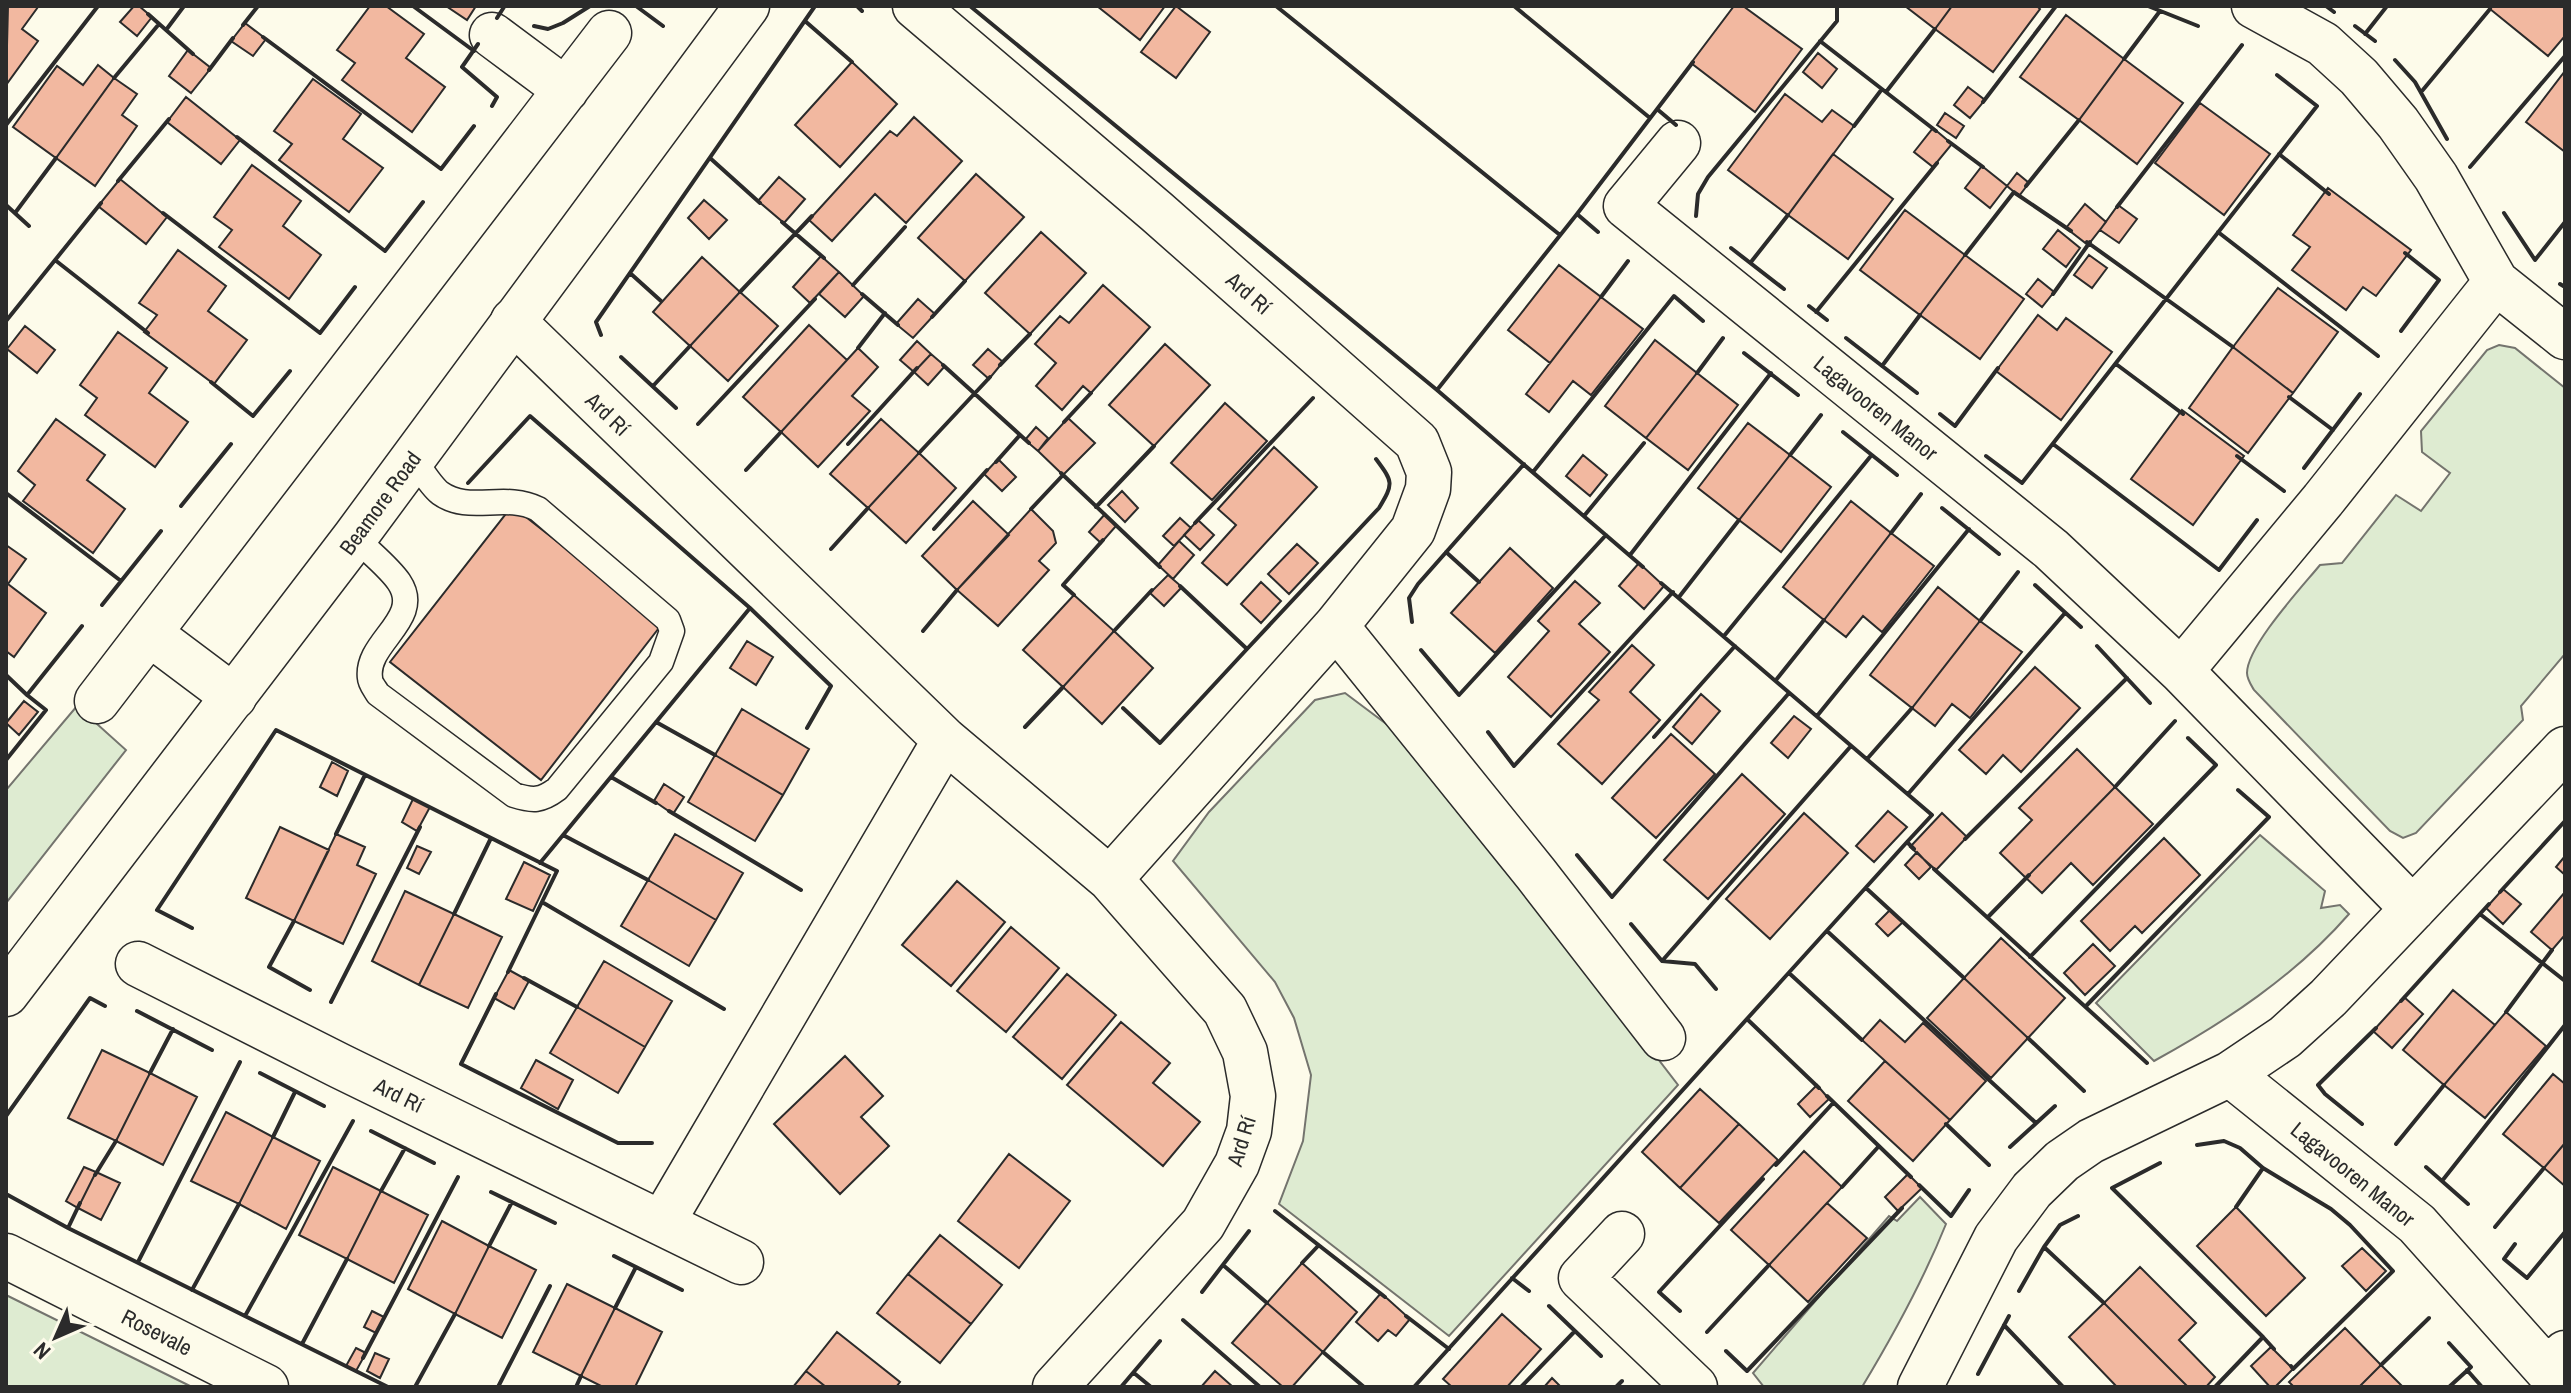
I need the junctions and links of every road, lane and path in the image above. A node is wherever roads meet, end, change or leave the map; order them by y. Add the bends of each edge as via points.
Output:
1 (747, 6) edge
2 (915, 6) edge
3 (2254, 6) edge
4 (609, 33) dead end
5 (492, 35) dead end
6 (566, 90) junction
7 (1678, 143) dead end
8 (2496, 282) junction
9 (513, 321) junction
10 (2565, 337) edge
11 (413, 458) junction
12 (355, 537) junction
13 (1336, 626) junction
14 (150, 634) junction
15 (2181, 671) junction
16 (234, 697) junction
17 (97, 701) dead end
18 (945, 740) junction
19 (2565, 749) edge
20 (1110, 879) junction
21 (2413, 909) junction
22 (138, 964) dead end
23 (6, 994) edge
24 (1663, 1038) dead end
25 (2230, 1074) junction
26 (662, 1223) junction
27 (1622, 1234) dead end
28 (6, 1256) edge
29 (741, 1262) dead end
30 (2565, 1353) edge
31 (266, 1387) edge
32 (1055, 1387) edge
33 (1695, 1387) edge
34 (1920, 1387) edge

1 - 9 street, Beamore Road
2 - 13 street, Ard Rí via 1417,442 1429,472 1413,530
3 - 8 street via 2323,44 2359,77 2436,177
4 - 6 street
5 - 6 street
6 - 14 street
7 - 15 street, Lagavooren Manor via 1626,206 2051,549
8 - 10 street
8 - 15 street
9 - 11 street, Beamore Road
9 - 18 street, Ard Rí
11 - 12 street, Beamore Road
11 - 12 lane via 439,493 458,502 511,500 538,509 668,620 672,631 661,662 544,799 514,795 378,694 369,680 371,665 406,603 400,583
12 - 16 street, Beamore Road
13 - 20 street, Ard Rí
13 - 24 street
14 - 16 street
14 - 17 street
15 - 21 street, Lagavooren Manor
16 - 23 street, Beamore Road
18 - 20 street, Ard Rí
18 - 26 street
19 - 21 street
20 - 32 street, Ard Rí via 1225,1010 1245,1052 1253,1096 1249,1131 1237,1164 1203,1224
21 - 25 street via 2285,1037
22 - 26 street, Ard Rí
25 - 30 street, Lagavooren Manor via 2417,1224 2548,1371
25 - 34 street via 2091,1141 2026,1197 1996,1238
26 - 29 street, Ard Rí
27 - 33 street via 1581,1278
28 - 31 street, Rosevale

